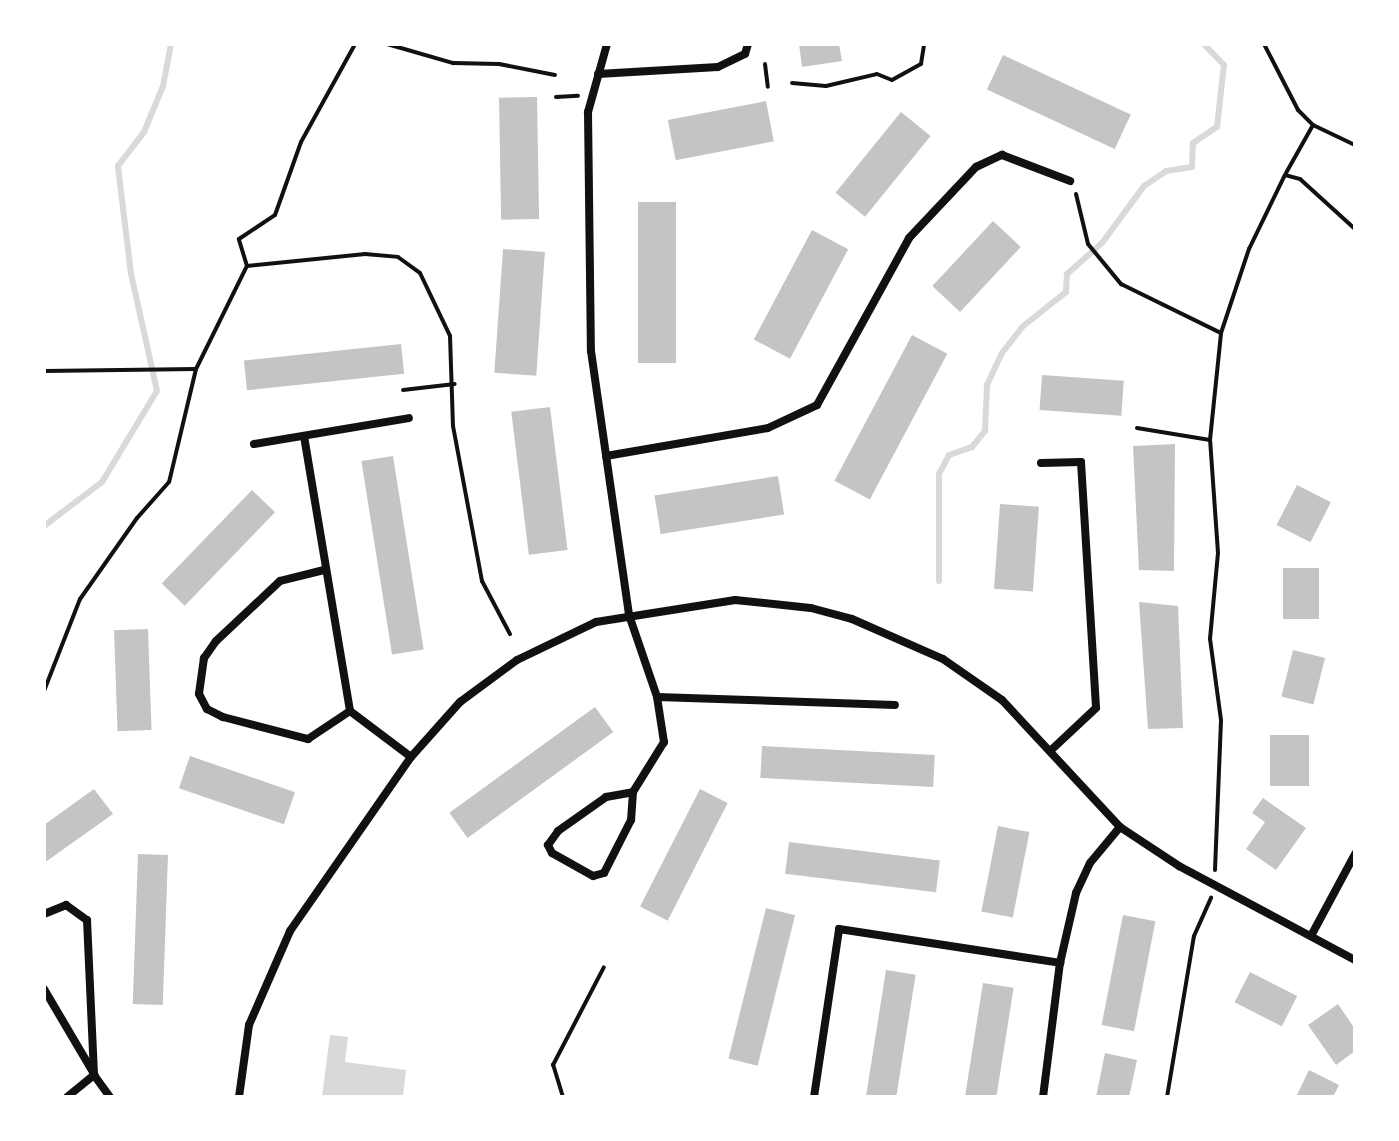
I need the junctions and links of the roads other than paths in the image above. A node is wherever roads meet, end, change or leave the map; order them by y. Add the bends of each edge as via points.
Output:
1 (607, 44) edge
2 (748, 44) edge
3 (598, 74) junction
4 (1070, 181) dead end
5 (409, 418) dead end
6 (304, 436) junction
7 (254, 444) dead end
8 (606, 456) junction
9 (1041, 463) dead end
10 (324, 570) junction
11 (629, 615) junction
12 (657, 697) junction
13 (895, 705) dead end
14 (350, 711) junction
15 (1050, 751) junction
16 (411, 757) junction
17 (633, 792) junction
18 (1120, 827) junction
19 (1355, 854) edge
20 (44, 914) edge
21 (1311, 936) junction
22 (1355, 960) edge
23 (1060, 963) junction
24 (44, 989) edge
25 (94, 1075) junction
26 (67, 1097) edge
27 (110, 1097) edge
28 (239, 1097) edge
29 (814, 1097) edge
30 (1043, 1097) edge

1 - 3 street
2 - 3 street via 745,54 718,67
3 - 8 street via 588,112 591,351
4 - 8 street via 1002,155 976,167 909,238 817,405 768,428
5 - 6 street
6 - 7 street
6 - 10 street
8 - 11 street
9 - 15 street via 1081,462 1096,708
10 - 14 street
10 - 14 street via 280,581 216,641 204,658 199,694 207,709 223,717 308,739
11 - 12 street
11 - 15 street via 735,600 811,608 852,619 914,643 972,677
11 - 16 street via 596,622 517,660 460,702
12 - 13 street
12 - 17 street via 664,742
14 - 16 street
15 - 18 street
16 - 28 street via 310,899 268,972 249,1025
17 - 17 street via 606,797 558,831 548,845 552,853 593,876 604,873 631,820
18 - 21 street via 1179,866
18 - 23 street via 1090,863 1076,893
19 - 21 street
20 - 25 street via 66,905 87,920
21 - 22 street
23 - 29 street via 839,929
23 - 30 street
24 - 25 street
25 - 26 street
25 - 27 street

